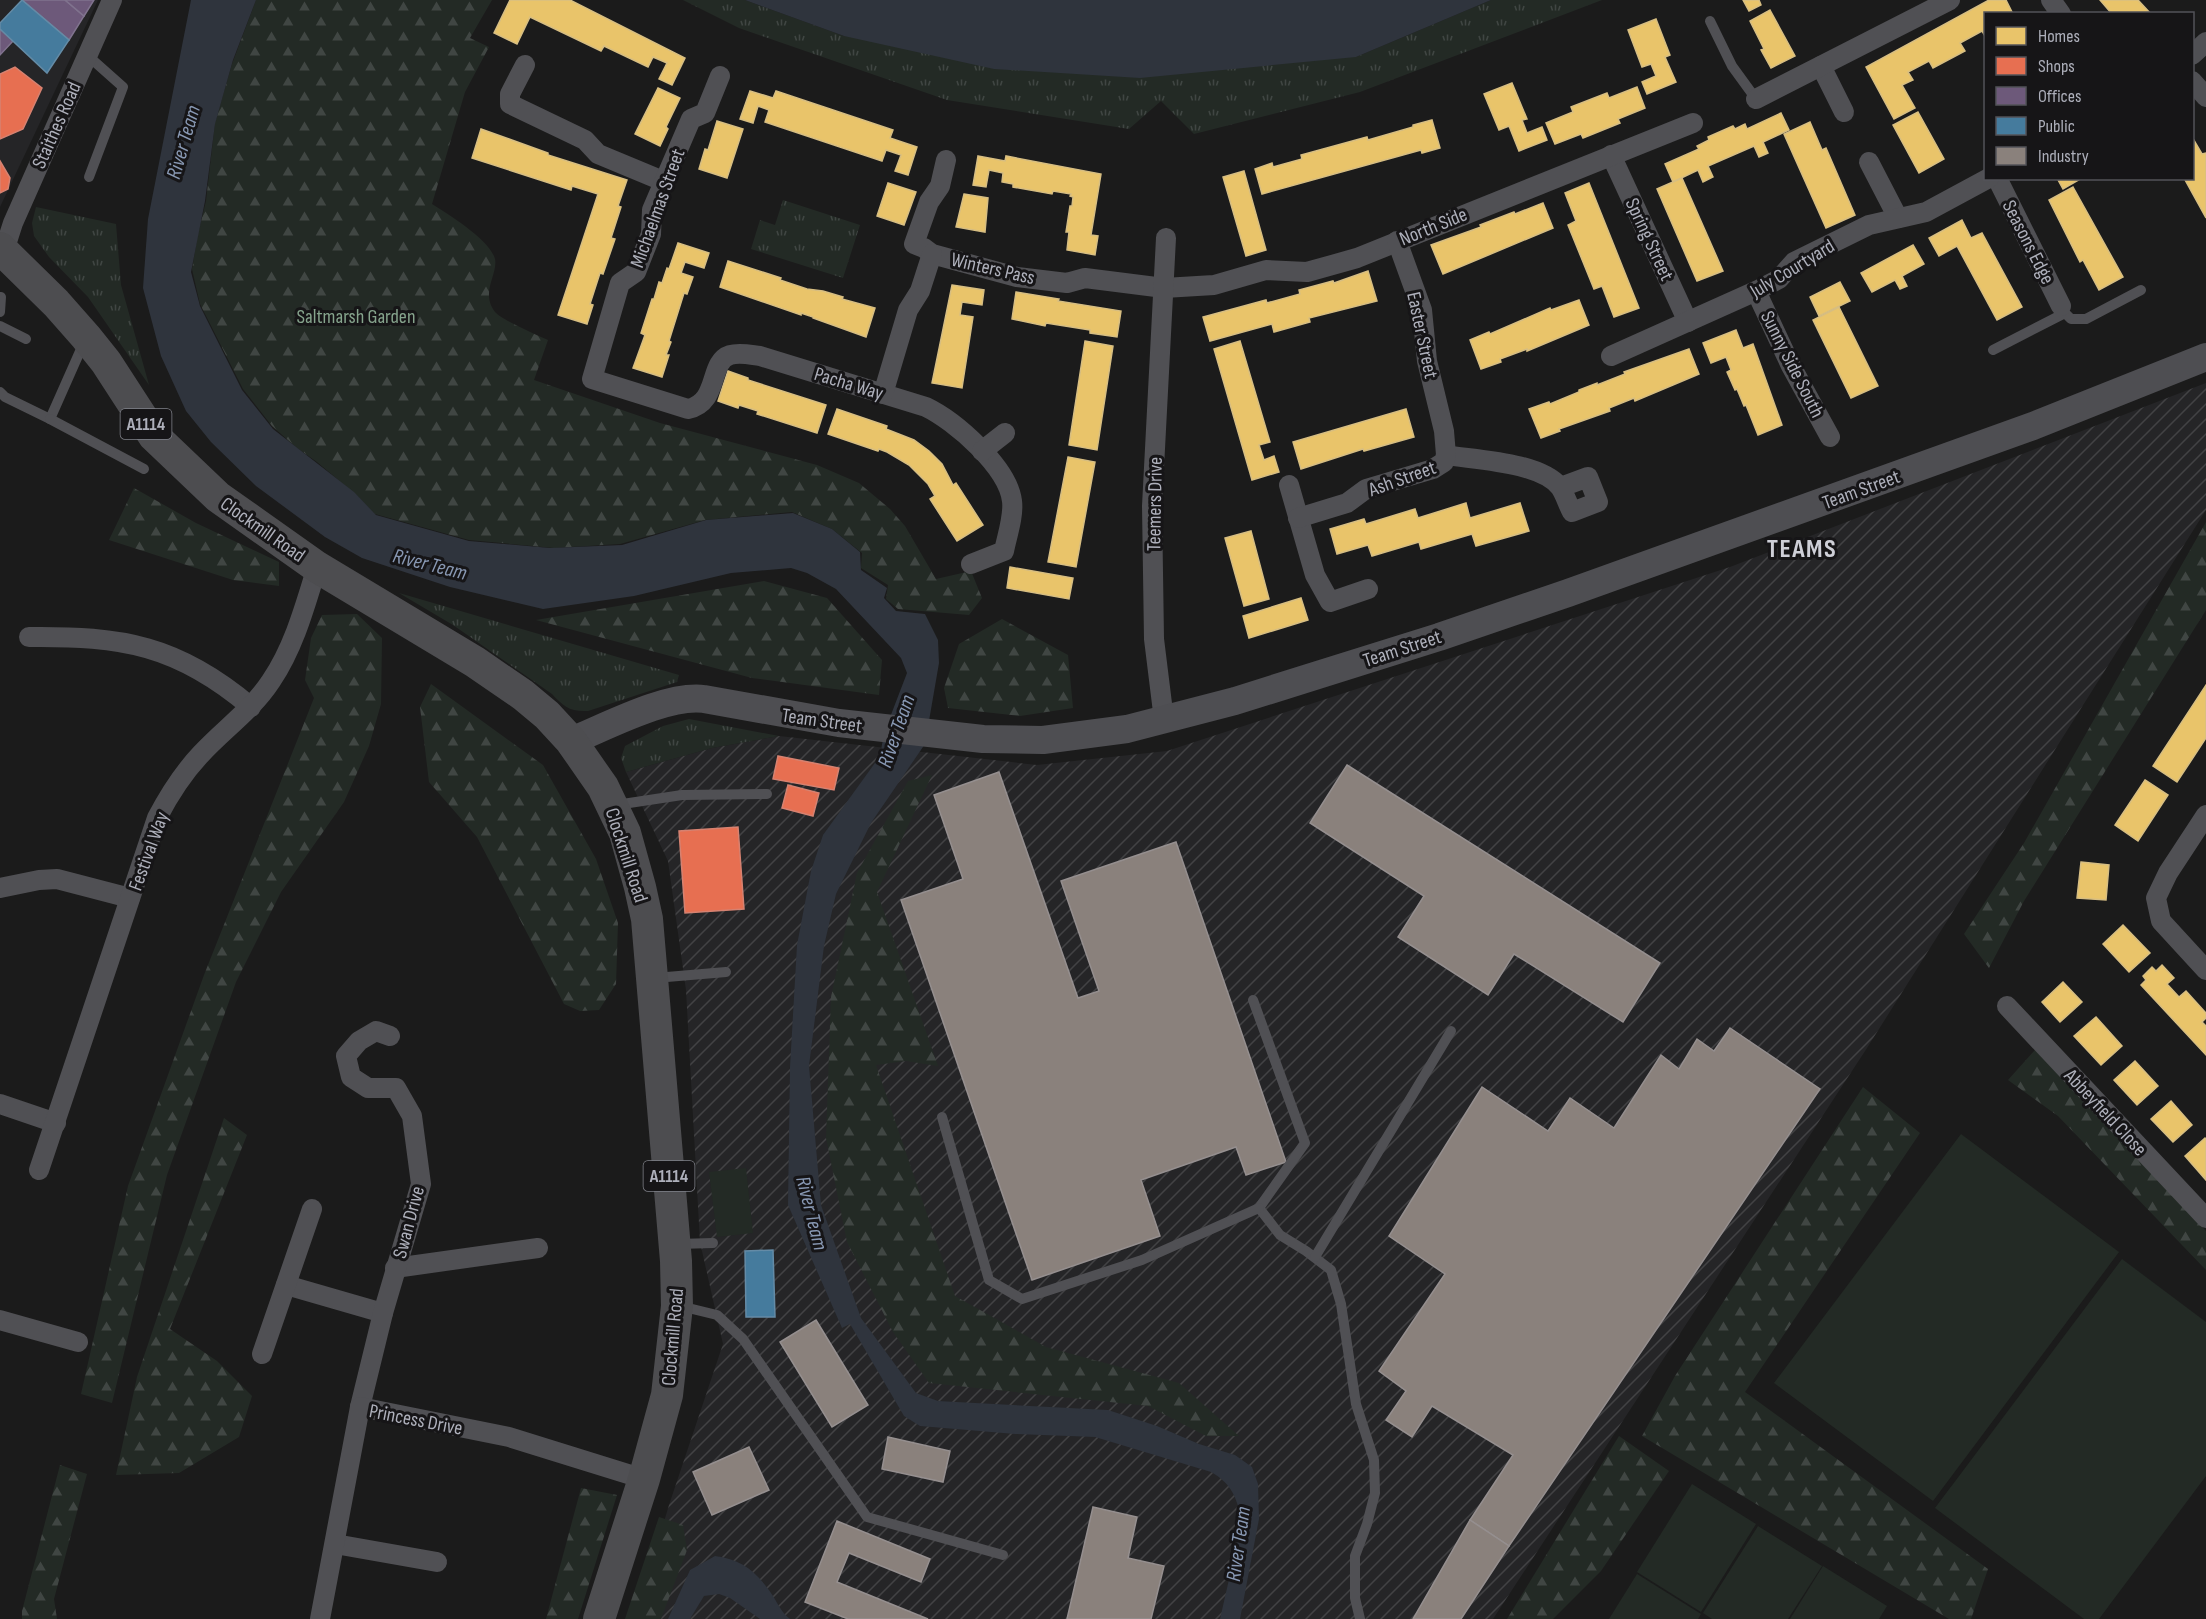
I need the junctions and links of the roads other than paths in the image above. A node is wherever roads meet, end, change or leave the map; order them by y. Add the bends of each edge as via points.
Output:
1 (112, 0) edge
2 (1950, 0) edge
3 (1710, 21) dead end
4 (2206, 42) edge
5 (2194, 54) edge
6 (87, 55) junction
7 (525, 65) dead end
8 (1821, 66) junction
9 (720, 76) dead end
10 (2194, 82) edge
11 (2206, 97) edge
12 (1756, 99) joint
13 (1844, 112) dead end
14 (1693, 123) dead end
15 (1611, 155) junction
16 (946, 160) dead end
17 (1869, 162) dead end
18 (89, 177) dead end
19 (1985, 180) edge
20 (1998, 180) edge
21 (663, 181) junction
22 (1898, 218) junction
23 (1166, 238) dead end
24 (1397, 241) junction
25 (2, 250) edge
26 (932, 254) junction
27 (1164, 288) junction
28 (2141, 290) dead end
29 (1756, 291) junction
30 (1, 297) edge
31 (2063, 309) junction
32 (0, 312) edge
33 (1688, 322) junction
34 (0, 326) edge
35 (86, 338) junction
36 (26, 339) dead end
37 (1994, 350) dead end
38 (1611, 356) dead end
39 (2206, 357) edge
40 (592, 379) joint
41 (0, 392) edge
42 (883, 394) junction
43 (50, 419) junction
44 (1444, 431) joint
45 (1005, 433) dead end
46 (1830, 437) dead end
47 (982, 451) junction
48 (1446, 455) junction
49 (144, 469) dead end
50 (1289, 485) dead end
51 (1561, 487) dead end
52 (1298, 518) junction
53 (971, 564) dead end
54 (316, 567) junction
55 (1368, 589) dead end
56 (29, 637) dead end
57 (251, 707) junction
58 (1164, 720) junction
59 (572, 741) junction
60 (766, 794) dead end
61 (612, 805) junction
62 (2206, 815) edge
63 (0, 888) edge
64 (130, 898) junction
65 (2206, 970) edge
66 (726, 972) dead end
67 (652, 978) junction
68 (1253, 1000) dead end
69 (2007, 1006) dead end
70 (1451, 1031) dead end
71 (390, 1036) dead end
72 (0, 1104) edge
73 (942, 1117) dead end
74 (56, 1123) junction
75 (39, 1170) dead end
76 (1259, 1208) junction
77 (312, 1209) dead end
78 (2206, 1218) edge
79 (714, 1243) dead end
80 (675, 1245) junction
81 (538, 1248) dead end
82 (1315, 1257) junction
83 (395, 1268) junction
84 (286, 1285) junction
85 (677, 1306) junction
86 (382, 1313) junction
87 (0, 1320) edge
88 (78, 1342) dead end
89 (262, 1354) dead end
90 (360, 1407) junction
91 (644, 1479) junction
92 (335, 1544) junction
93 (1003, 1555) dead end
94 (437, 1562) dead end
95 (320, 1619) edge
96 (599, 1619) edge
97 (1360, 1619) edge

1 - 6 street, Staithes Road
2 - 8 street
3 - 12 lane via 1732,66
4 - 5 street
6 - 18 lane via 123,87
6 - 25 street, Staithes Road
7 - 21 street via 510,94 510,104 585,140 598,154
8 - 12 street
8 - 13 street
9 - 21 street, Michaelmas Street via 705,113 691,119
10 - 11 street
14 - 15 street, North Side
15 - 24 street, North Side
15 - 33 street, Spring Street
16 - 26 street, Winters Pass via 940,186 929,202 915,244
17 - 22 street
19 - 22 street, July Courtyard via 1926,212
20 - 31 street, Seasons Edge
21 - 40 street, Michaelmas Street via 652,210 651,234 636,272 620,283
22 - 29 street, July Courtyard via 1869,225 1794,262 1779,279
23 - 27 street, Teemers Drive
24 - 27 street, North Side via 1357,258 1306,272 1266,270 1214,285
24 - 44 street, Easter Street via 1422,310 1427,361
25 - 35 main road, Clockmill Road / A1114
26 - 27 street, Winters Pass via 1017,276 1067,283 1085,278
26 - 42 street via 920,291 908,310
27 - 58 street, Teemers Drive via 1152,506 1154,639
28 - 31 lane via 2086,320 2072,319
29 - 33 street, July Courtyard
29 - 46 street, Sunny Side South
30 - 32 lane
31 - 37 lane
33 - 38 street, July Courtyard
34 - 36 lane
35 - 43 lane
35 - 54 main road, Clockmill Road / A1114 via 154,436 218,497
39 - 58 street, Team Street via 2033,426 1568,593 1439,637
40 - 42 street, Pacha Way via 688,410 707,398 721,362 729,355 740,354 760,356
41 - 43 lane
42 - 47 street, Pacha Way via 940,414
43 - 49 lane
44 - 48 street, Ash Street
45 - 47 street
47 - 53 street, Pacha Way via 1009,490 1012,502 1004,551
48 - 51 street via 1532,470
48 - 52 street, Ash Street via 1444,462 1433,469 1365,489 1347,503
50 - 52 street
52 - 55 street via 1315,575 1330,602
54 - 57 street, Festival Way via 288,651
54 - 59 main road, Clockmill Road / A1114 via 475,662 523,695
56 - 57 street via 81,636 148,648 203,671
57 - 64 street, Festival Way via 201,754 171,793 157,818
58 - 59 street, Team Street via 1109,733 1043,740 956,737 839,723 696,698 677,700
59 - 61 main road, Clockmill Road / A1114
60 - 61 lane via 682,795
61 - 67 main road, Clockmill Road / A1114 via 640,886
62 - 65 street via 2156,898 2161,921
63 - 64 street via 57,879
64 - 74 street, Festival Way
66 - 67 lane
67 - 80 main road, Clockmill Road / A1114
68 - 76 lane via 1305,1143
69 - 78 street, Abbeyfield Close
70 - 82 lane
71 - 83 street, Swan Drive via 376,1031 359,1041 346,1056 351,1077 368,1088 396,1088 412,1116 421,1184
72 - 74 street
73 - 76 lane via 989,1280 1023,1299 1142,1260
74 - 75 street, Festival Way
76 - 82 lane via 1280,1235
77 - 84 street
79 - 80 lane
80 - 85 main road, Clockmill Road / A1114
81 - 83 street
82 - 97 lane via 1331,1270 1341,1305 1356,1404 1374,1460 1375,1493 1354,1556
83 - 86 street, Swan Drive
84 - 86 street
84 - 89 street
85 - 91 main road, Clockmill Road / A1114 via 667,1395
85 - 93 lane via 717,1315 743,1339 867,1517
86 - 90 street, Swan Drive
87 - 88 street
90 - 91 street, Princess Drive via 509,1437
90 - 92 street, Princess Drive
91 - 96 main road, Clockmill Road / A1114
92 - 94 street
92 - 95 street, Princess Drive

